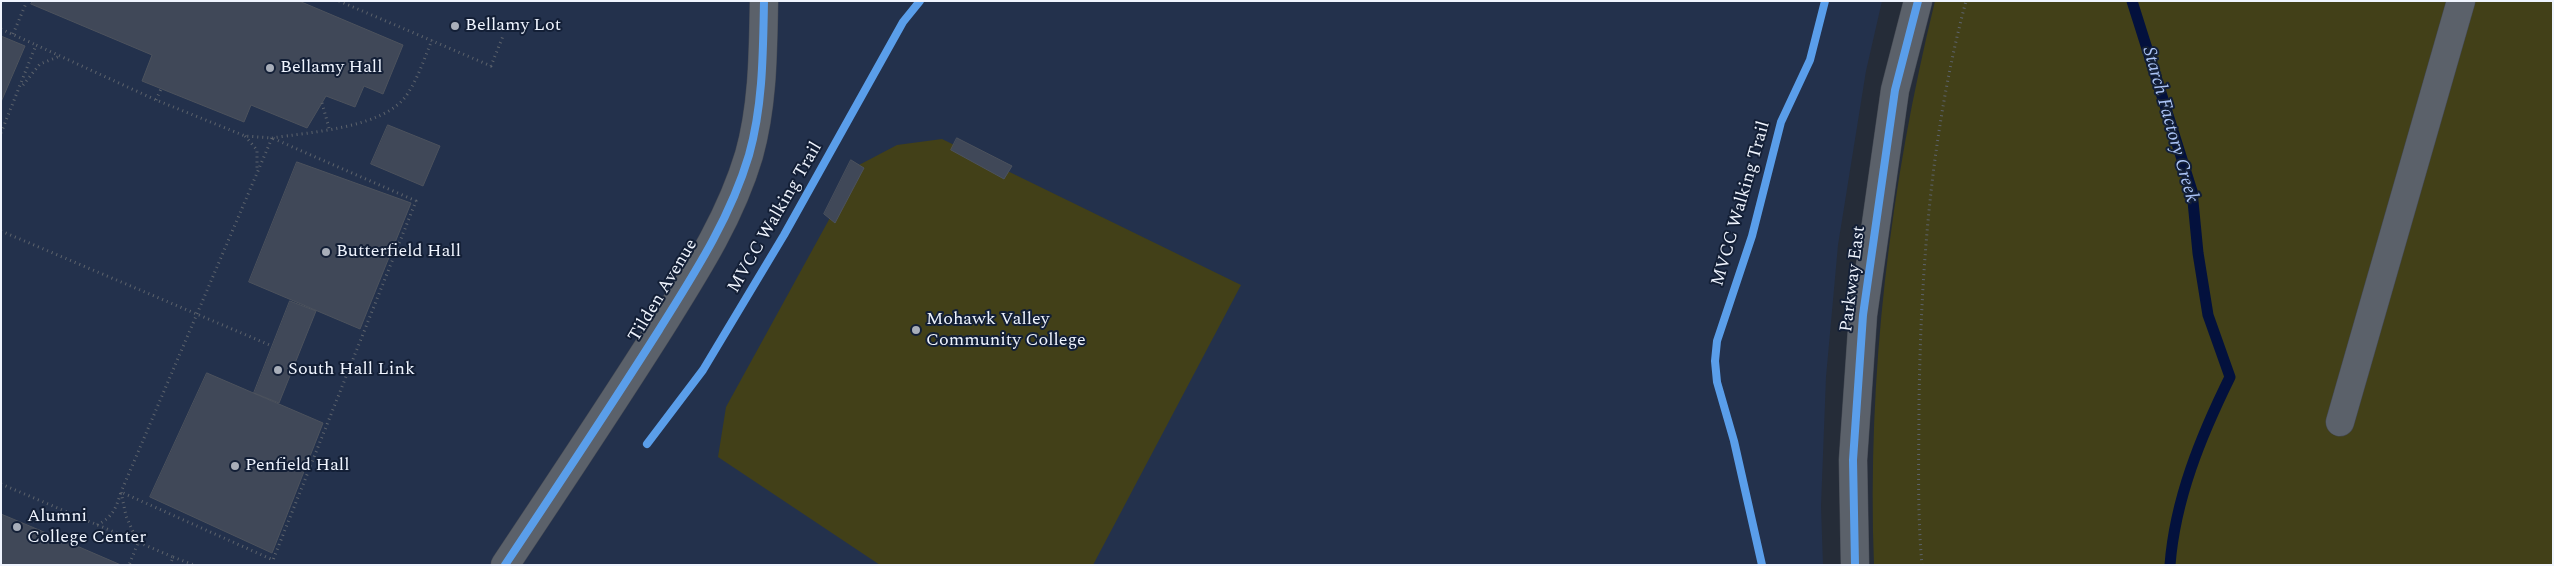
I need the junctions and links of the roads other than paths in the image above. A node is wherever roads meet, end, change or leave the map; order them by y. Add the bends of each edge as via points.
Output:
1 (764, 1) edge
2 (1918, 1) edge
3 (2460, 1) edge
4 (2340, 422) dead end
5 (505, 565) edge
6 (1855, 565) edge

1 - 5 street, Tilden Avenue via 763,80 749,155 731,204 705,256
2 - 6 street, Parkway East via 1895,90 1863,316 1853,460
3 - 4 street

